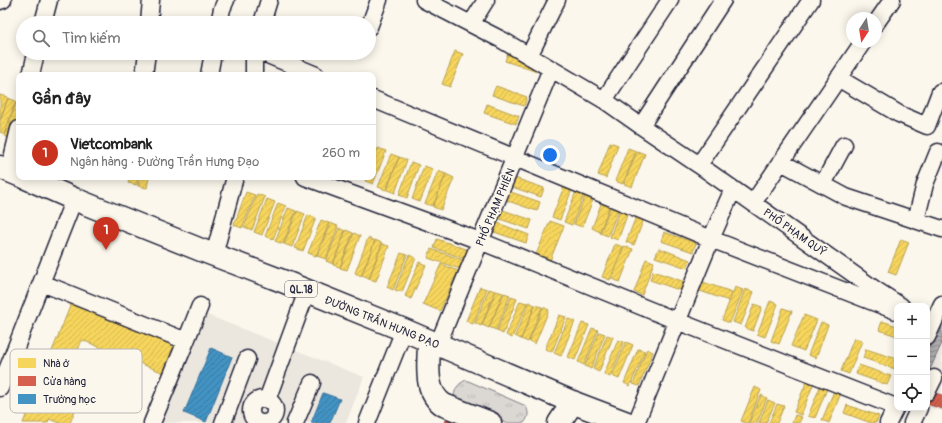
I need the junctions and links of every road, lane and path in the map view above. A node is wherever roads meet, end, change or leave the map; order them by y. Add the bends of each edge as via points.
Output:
1 (3, 0) edge
2 (49, 0) edge
3 (151, 0) edge
4 (226, 0) edge
5 (269, 0) edge
6 (379, 0) edge
7 (424, 0) edge
8 (486, 0) edge
9 (557, 0) edge
10 (670, 0) edge
11 (723, 0) edge
12 (811, 0) edge
13 (892, 0) edge
14 (0, 1) edge
15 (882, 14) edge
16 (45, 16) edge
17 (150, 16) edge
18 (220, 16) edge
19 (264, 16) edge
20 (373, 16) edge
21 (470, 24) junction
22 (859, 48) edge
23 (529, 56) junction
24 (34, 60) edge
25 (146, 60) edge
26 (211, 60) edge
27 (254, 60) edge
28 (280, 60) edge
29 (551, 69) junction
30 (32, 72) edge
31 (144, 72) edge
32 (209, 72) edge
33 (254, 72) edge
34 (309, 72) edge
35 (838, 78) junction
36 (942, 93) edge
37 (376, 100) edge
38 (604, 100) junction
39 (640, 126) junction
40 (844, 145) dead end
41 (16, 150) edge
42 (938, 152) dead end
43 (515, 158) junction
44 (780, 162) junction
45 (699, 165) junction
46 (13, 172) edge
47 (31, 180) edge
48 (234, 180) edge
49 (313, 180) edge
50 (823, 184) junction
51 (733, 189) junction
52 (74, 199) junction
53 (753, 203) junction
54 (916, 220) junction
55 (942, 229) edge
56 (711, 239) junction
57 (480, 242) junction
58 (214, 255) junction
59 (42, 283) junction
60 (307, 291) junction
61 (896, 303) edge
62 (942, 304) edge
63 (200, 306) dead end
64 (894, 311) edge
65 (678, 321) junction
66 (930, 324) edge
67 (404, 330) junction
68 (186, 341) junction
69 (434, 343) junction
70 (16, 349) edge
71 (248, 359) dead end
72 (10, 363) edge
73 (312, 382) dead end
74 (0, 388) edge
75 (232, 399) junction
76 (267, 400) junction
77 (894, 405) edge
78 (573, 410) edge
79 (894, 411) edge
80 (918, 411) edge
81 (274, 415) junction
82 (256, 417) edge
83 (152, 423) edge
84 (224, 423) edge
85 (295, 423) edge
86 (367, 423) edge
87 (490, 423) edge
88 (559, 423) edge
89 (627, 423) edge
90 (636, 423) edge
91 (888, 423) edge
92 (912, 423) edge

1 - 14 street
2 - 16 street
3 - 17 street
4 - 18 street
5 - 19 street
6 - 20 street
7 - 21 street, PHỐ PHẠM QUỸ
8 - 21 street
9 - 23 street
10 - 38 street
11 - 39 street
12 - 45 street
13 - 15 street
21 - 23 street, PHỐ PHẠM QUỸ
22 - 35 street
23 - 29 street, PHỐ PHẠM QUỸ
24 - 30 street
25 - 31 street
26 - 32 street
27 - 33 street
28 - 34 street
29 - 38 street, PHỐ PHẠM QUỸ
29 - 43 street, PHỐ PHẠM PHIÊN
35 - 36 street via 899,114 927,126 940,92
35 - 44 street
37 - 43 street
38 - 39 street, PHỐ PHẠM QUỸ
39 - 45 street, PHỐ PHẠM QUỸ
40 - 50 street
41 - 46 street
42 - 54 street via 925,184
43 - 56 street
43 - 57 street, PHỐ PHẠM PHIÊN
44 - 50 street
44 - 53 street
45 - 51 street, PHỐ PHẠM QUỸ
47 - 52 highway, ĐƯỜNG TRẦN HƯNG ĐẠO / QL.18
48 - 58 street
49 - 57 street
50 - 54 street via 846,197
51 - 53 street, PHỐ PHẠM QUỸ
51 - 56 street
52 - 58 highway, ĐƯỜNG TRẦN HƯNG ĐẠO / QL.18
52 - 59 street
53 - 61 street, PHỐ PHẠM QUỸ
54 - 55 street
56 - 64 street
56 - 65 street
57 - 65 street
57 - 69 street, PHỐ PHẠM PHIÊN
58 - 60 highway, ĐƯỜNG TRẦN HƯNG ĐẠO / QL.18
59 - 68 street
59 - 70 street
60 - 67 highway, ĐƯỜNG TRẦN HƯNG ĐẠO / QL.18
60 - 76 street
62 - 66 street
63 - 68 street
65 - 77 street
65 - 90 street
67 - 69 highway, ĐƯỜNG TRẦN HƯNG ĐẠO / QL.18
67 - 86 street
68 - 83 street
69 - 78 highway, ĐƯỜNG TRẦN HƯNG ĐẠO / QL.18
69 - 87 highway via 428,370 435,397 444,405
71 - 75 street
72 - 74 street
73 - 85 street
75 - 82 street
75 - 84 street
76 - 81 street via 274,407
76 - 82 street via 254,402
78 - 88 highway
78 - 89 highway, ĐƯỜNG TRẦN HƯNG ĐẠO / QL.18
79 - 91 street
80 - 92 street
81 - 82 street via 265,422
81 - 85 street

